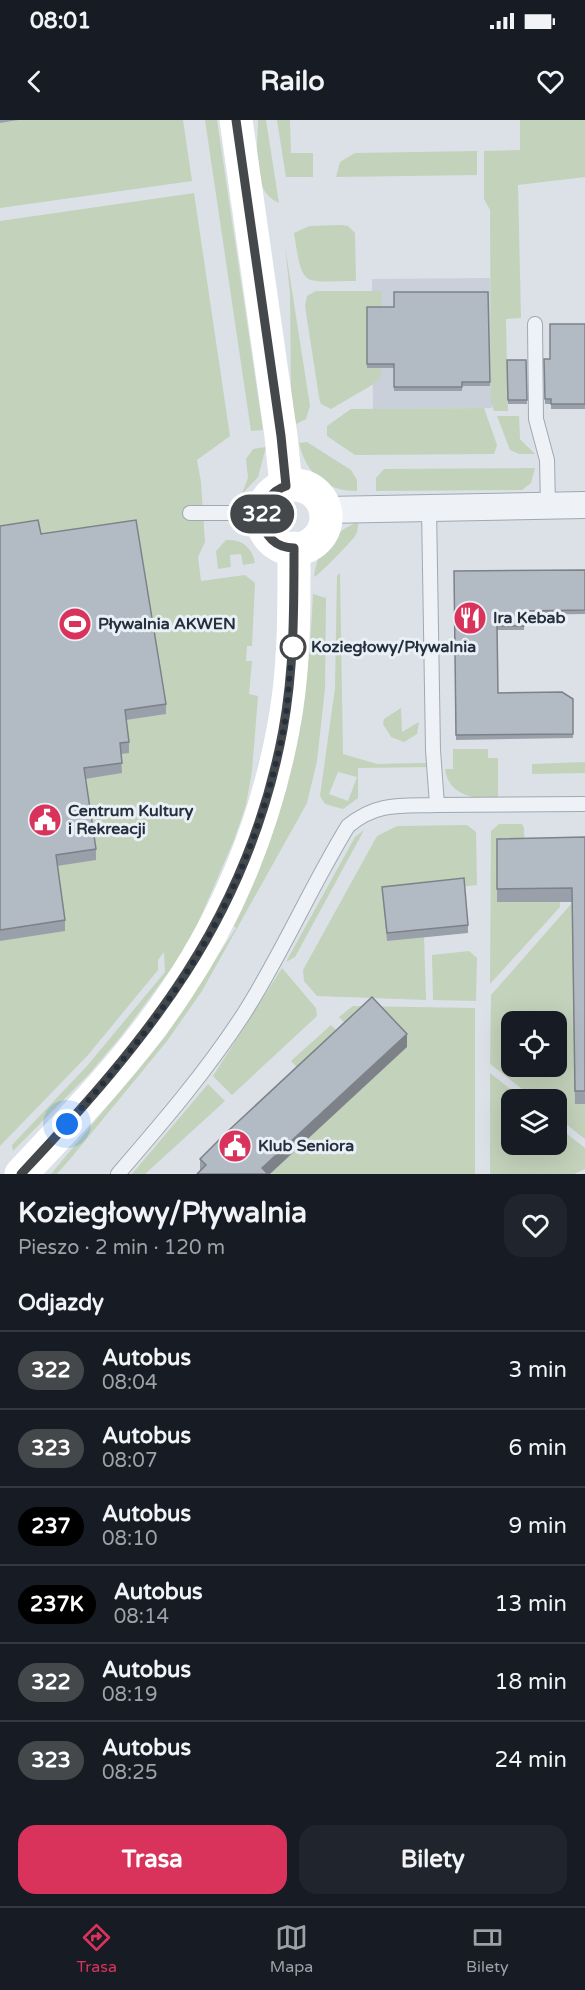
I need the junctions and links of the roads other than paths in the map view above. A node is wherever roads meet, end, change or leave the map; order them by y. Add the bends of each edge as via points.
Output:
1 (236, 120) edge
2 (535, 324) dead end
3 (286, 486) junction
4 (585, 505) edge
5 (548, 506) junction
6 (429, 508) junction
7 (325, 510) junction
8 (190, 513) dead end
9 (262, 513) junction
10 (294, 548) junction
11 (585, 804) edge
12 (437, 805) junction
13 (21, 1174) edge
14 (118, 1174) edge

1 - 3 street
2 - 5 lane via 537,419 547,460
3 - 7 street via 308,488 319,497
3 - 9 street via 270,496
4 - 5 street
5 - 6 street
6 - 7 street
6 - 12 lane
7 - 10 street via 320,535 308,546
8 - 9 lane
9 - 10 street via 272,540
10 - 13 street via 293,647 283,730 245,862 178,990 97,1092
11 - 12 lane
12 - 14 lane via 382,807 363,813 348,826 243,1015 203,1073

